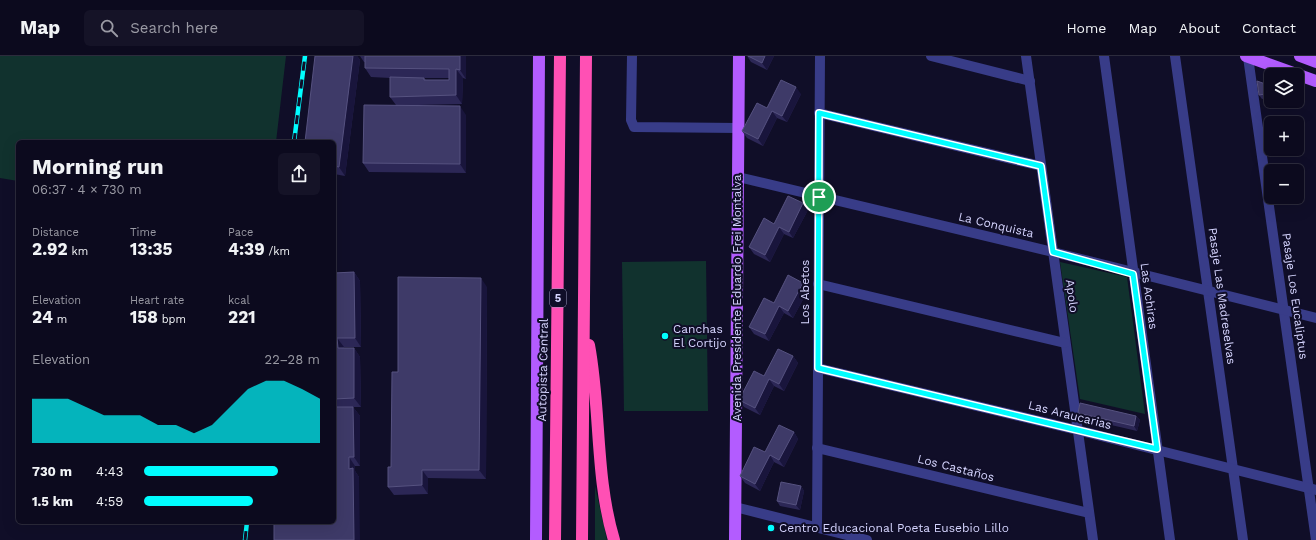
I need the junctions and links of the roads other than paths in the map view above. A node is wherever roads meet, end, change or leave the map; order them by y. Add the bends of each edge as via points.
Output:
1 (539, 56) edge
2 (560, 56) edge
3 (586, 56) edge
4 (632, 56) edge
5 (739, 56) edge
6 (820, 56) edge
7 (931, 56) edge
8 (1026, 56) edge
9 (1104, 56) edge
10 (1175, 56) edge
11 (1247, 56) edge
12 (1300, 56) edge
13 (1316, 62) edge
14 (1030, 81) junction
15 (1316, 81) edge
16 (819, 113) junction
17 (739, 128) junction
18 (1041, 166) junction
19 (738, 177) junction
20 (819, 197) junction
21 (1053, 252) junction
22 (1133, 274) junction
23 (818, 284) junction
24 (1209, 292) junction
25 (1284, 310) junction
26 (584, 317) junction
27 (1316, 318) edge
28 (1066, 342) junction
29 (818, 368) junction
30 (1077, 430) junction
31 (817, 448) junction
32 (1157, 449) junction
33 (1233, 469) junction
34 (1312, 489) edge
35 (735, 507) junction
36 (1089, 513) junction
37 (817, 528) junction
38 (536, 540) edge
39 (555, 540) edge
40 (582, 540) edge
41 (614, 540) edge
42 (735, 540) edge
43 (867, 540) edge
44 (1092, 540) edge
45 (1170, 540) edge
46 (1243, 540) edge
47 (1316, 540) edge

1 - 38 main road
2 - 39 highway, Autopista Central / 5
3 - 26 highway, 5
4 - 17 street via 633,126
5 - 17 main road, Avenida Presidente Eduardo Frei Montalva
6 - 16 street, Los Abetos
7 - 14 street
8 - 14 street, Apolo
9 - 22 street, Las Achiras
10 - 24 street, Pasaje Las Madreselvas
11 - 15 main road
11 - 25 street, Pasaje Los Eucaliptus
12 - 13 main road
14 - 18 street, Apolo
16 - 18 street
16 - 20 street, Los Abetos
17 - 19 main road, Avenida Presidente Eduardo Frei Montalva
18 - 21 street, Apolo
19 - 20 street, La Conquista
19 - 35 main road, Avenida Presidente Eduardo Frei Montalva
20 - 21 street, La Conquista
20 - 23 street, Los Abetos
21 - 22 street, La Conquista
21 - 28 street, Apolo
22 - 24 street, La Conquista
22 - 32 street, Las Achiras
23 - 28 street
23 - 29 street, Los Abetos
24 - 25 street, La Conquista
24 - 33 street, Pasaje Las Madreselvas
25 - 27 street, La Conquista
25 - 34 street, Pasaje Los Eucaliptus
26 - 40 highway, 5
26 - 41 highway via 595,384 601,469
28 - 30 street, Apolo
29 - 30 street, Las Araucarias
29 - 31 street, Los Abetos
30 - 32 street, Las Araucarias
30 - 36 street, Apolo
31 - 36 street, Los Castaños
31 - 37 street, Los Abetos
32 - 33 street, Las Araucarias
32 - 45 street, Las Achiras
33 - 34 street, Las Araucarias
33 - 46 street, Pasaje Las Madreselvas
34 - 47 street, Pasaje Los Eucaliptus
35 - 37 street
35 - 42 main road, Avenida Presidente Eduardo Frei Montalva
36 - 44 street, Apolo
37 - 43 street

